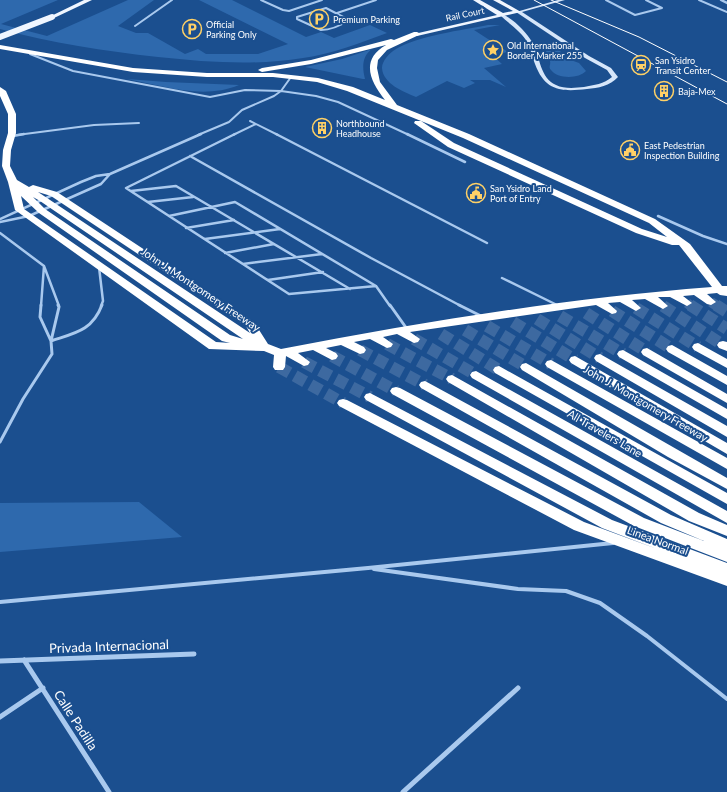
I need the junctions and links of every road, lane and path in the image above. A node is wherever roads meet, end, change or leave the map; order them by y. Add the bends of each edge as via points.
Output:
1 (90, 0) edge
2 (172, 0) edge
3 (262, 0) edge
4 (322, 0) edge
5 (376, 0) edge
6 (476, 0) edge
7 (496, 0) edge
8 (563, 0) edge
9 (606, 0) edge
10 (646, 0) edge
11 (699, 0) edge
12 (721, 0) edge
13 (727, 3) edge
14 (518, 12) junction
15 (727, 12) edge
16 (337, 13) junction
17 (502, 15) junction
18 (135, 26) dead end
19 (417, 34) junction
20 (0, 37) edge
21 (0, 47) edge
22 (28, 52) junction
23 (207, 74) junction
24 (290, 77) junction
25 (0, 89) edge
26 (281, 91) junction
27 (395, 108) junction
28 (250, 121) dead end
29 (139, 123) dead end
30 (256, 124) junction
31 (11, 137) junction
32 (190, 156) junction
33 (465, 162) dead end
34 (110, 174) junction
35 (13, 182) junction
36 (131, 191) junction
37 (54, 194) junction
38 (193, 196) junction
39 (43, 199) junction
40 (64, 201) junction
41 (148, 202) junction
42 (33, 204) junction
43 (53, 206) junction
44 (212, 207) junction
45 (20, 210) junction
46 (42, 211) junction
47 (30, 216) junction
48 (168, 216) junction
49 (658, 216) junction
50 (0, 219) edge
51 (234, 220) junction
52 (0, 222) edge
53 (186, 228) junction
54 (280, 230) junction
55 (0, 233) edge
56 (255, 233) junction
57 (204, 239) junction
58 (487, 243) dead end
59 (274, 244) junction
60 (727, 244) edge
61 (686, 246) junction
62 (224, 253) junction
63 (322, 254) junction
64 (297, 257) junction
65 (242, 264) junction
66 (99, 265) junction
67 (44, 266) junction
68 (322, 272) junction
69 (502, 278) dead end
70 (268, 280) junction
71 (376, 286) junction
72 (350, 288) junction
73 (696, 291) junction
74 (724, 291) edge
75 (672, 293) junction
76 (648, 295) junction
77 (622, 298) junction
78 (598, 301) junction
79 (711, 302) tunnel mouth
80 (573, 304) junction
81 (687, 304) tunnel mouth
82 (663, 306) tunnel mouth
83 (636, 308) tunnel mouth
84 (523, 311) junction
85 (559, 311) junction
86 (612, 311) tunnel mouth
87 (586, 313) tunnel mouth
88 (500, 314) junction
89 (537, 319) tunnel mouth
90 (482, 320) junction
91 (451, 322) junction
92 (513, 322) tunnel mouth
93 (426, 325) junction
94 (403, 329) junction
95 (464, 330) tunnel mouth
96 (441, 334) tunnel mouth
97 (371, 335) junction
98 (414, 339) tunnel mouth
99 (51, 341) junction
100 (343, 341) junction
101 (386, 344) tunnel mouth
102 (265, 347) junction
103 (315, 347) junction
104 (698, 347) tunnel mouth
105 (672, 349) tunnel mouth
106 (360, 350) tunnel mouth
107 (284, 352) junction
108 (647, 352) tunnel mouth
109 (623, 354) tunnel mouth
110 (332, 356) tunnel mouth
111 (600, 358) tunnel mouth
112 (575, 360) tunnel mouth
113 (304, 362) tunnel mouth
114 (551, 364) tunnel mouth
115 (727, 364) edge
116 (279, 367) dead end
117 (526, 367) tunnel mouth
118 (499, 370) tunnel mouth
119 (476, 374) tunnel mouth
120 (452, 379) tunnel mouth
121 (727, 380) edge
122 (425, 384) tunnel mouth
123 (396, 391) tunnel mouth
124 (370, 397) tunnel mouth
125 (727, 399) edge
126 (343, 403) tunnel mouth
127 (727, 415) edge
128 (727, 432) edge
129 (0, 442) edge
130 (727, 449) edge
131 (727, 464) edge
132 (727, 484) edge
133 (727, 499) edge
134 (724, 516) edge
135 (727, 531) edge
136 (622, 542) junction
137 (727, 545) edge
138 (727, 556) edge
139 (368, 568) junction
140 (727, 569) edge
141 (727, 580) edge
142 (0, 602) edge
143 (194, 654) dead end
144 (24, 660) junction
145 (0, 661) edge
146 (43, 688) junction
147 (518, 688) dead end
148 (727, 699) edge
149 (0, 717) edge
150 (109, 792) edge
151 (403, 792) edge

1 - 20 main road, bridge
2 - 18 lane
3 - 4 lane via 283,10 289,10
5 - 16 lane
6 - 17 main road
7 - 14 main road
8 - 14 street, Rail Court
9 - 10 lane via 635,15 662,8
11 - 15 lane
12 - 13 street
14 - 17 main road, Rail Court
14 - 17 street via 609,69 615,77 611,82 572,90 557,88 547,83 530,44 518,26
16 - 16 lane via 349,20 342,26 325,31 297,19 326,8
17 - 19 main road, Rail Court
19 - 23 highway via 305,64
19 - 27 highway via 377,54 372,68 375,79
21 - 22 highway
22 - 23 highway via 133,70
22 - 26 lane via 73,71 210,97 245,90
23 - 24 highway
24 - 26 lane
24 - 27 highway via 318,80 350,89
25 - 31 highway via 12,114
26 - 33 lane via 326,98
26 - 34 lane via 242,110 229,122
27 - 49 highway via 474,132
27 - 61 highway via 466,136 652,221
27 - 61 highway via 451,145 638,231
28 - 30 lane
29 - 31 lane via 87,125
30 - 32 lane
30 - 58 lane
31 - 35 highway via 6,166
32 - 36 lane via 126,188
32 - 90 lane
34 - 37 lane via 96,176
34 - 40 lane via 101,184
35 - 37 highway
35 - 39 highway, John J. Montgomery Freeway
35 - 42 highway
35 - 45 highway
36 - 38 lane via 176,186
36 - 41 lane
37 - 39 lane
37 - 40 highway
38 - 41 lane
38 - 44 lane
39 - 42 lane
39 - 43 highway, John J. Montgomery Freeway
40 - 43 lane
40 - 102 highway via 250,324
41 - 48 lane
42 - 45 lane
42 - 46 highway
43 - 46 lane
43 - 102 highway, John J. Montgomery Freeway
44 - 48 lane
44 - 51 lane
44 - 54 lane via 235,202
45 - 47 highway
45 - 50 lane
46 - 47 lane
46 - 102 highway via 226,338
47 - 52 lane
47 - 66 highway
48 - 53 lane
49 - 60 lane
49 - 61 highway
51 - 53 lane
51 - 56 lane
53 - 57 lane
54 - 56 lane
54 - 63 lane
55 - 67 lane
56 - 57 lane
56 - 59 lane
57 - 62 lane
59 - 62 lane
59 - 64 lane
61 - 74 highway
62 - 65 lane
63 - 64 lane
63 - 71 lane
64 - 65 lane
64 - 68 lane
65 - 70 lane
66 - 99 lane via 103,301 98,315 82,331
66 - 102 highway via 213,346
67 - 99 lane via 40,317
67 - 99 lane via 59,307
68 - 70 lane
68 - 72 lane
69 - 85 lane
70 - 72 lane via 289,294
71 - 72 lane
71 - 94 lane
73 - 74 highway
73 - 75 highway
73 - 79 highway
75 - 76 highway
75 - 81 highway
76 - 77 highway
76 - 82 highway
77 - 78 highway
77 - 83 highway
78 - 80 highway
78 - 86 highway
80 - 85 highway
80 - 87 highway
84 - 85 highway via 546,308
84 - 88 highway
84 - 89 highway
88 - 90 highway
88 - 92 highway
90 - 91 highway
91 - 93 highway
91 - 95 highway
93 - 94 highway
93 - 96 highway
94 - 97 highway
94 - 98 highway
97 - 100 highway
97 - 101 highway
99 - 129 lane via 52,354 23,399
100 - 103 highway
100 - 106 highway
102 - 107 highway, John J. Montgomery Freeway
103 - 107 highway
103 - 110 highway
104 - 115 highway
105 - 121 highway
107 - 113 highway, John J. Montgomery Freeway
107 - 116 highway
108 - 125 highway
109 - 127 highway
111 - 128 highway
112 - 130 highway
114 - 131 highway, John J. Montgomery Freeway
117 - 132 highway, All Travelers Lane
118 - 133 highway, All Travelers Lane
119 - 134 highway, All Travelers Lane
120 - 135 highway via 694,517
122 - 137 highway, Linea Normal via 666,520
123 - 138 highway, Linea Normal via 639,522
124 - 140 highway, Linea Normal via 607,524
126 - 136 highway, Linea Normal via 579,526
136 - 139 lane
136 - 141 highway, Linea Normal
139 - 142 lane
139 - 148 lane via 518,589 566,591 600,603 647,636
143 - 144 street, Privada Internacional
144 - 145 street, Privada Internacional
144 - 146 street, Calle Padilla
146 - 149 street
146 - 150 street, Calle Padilla
147 - 151 street

